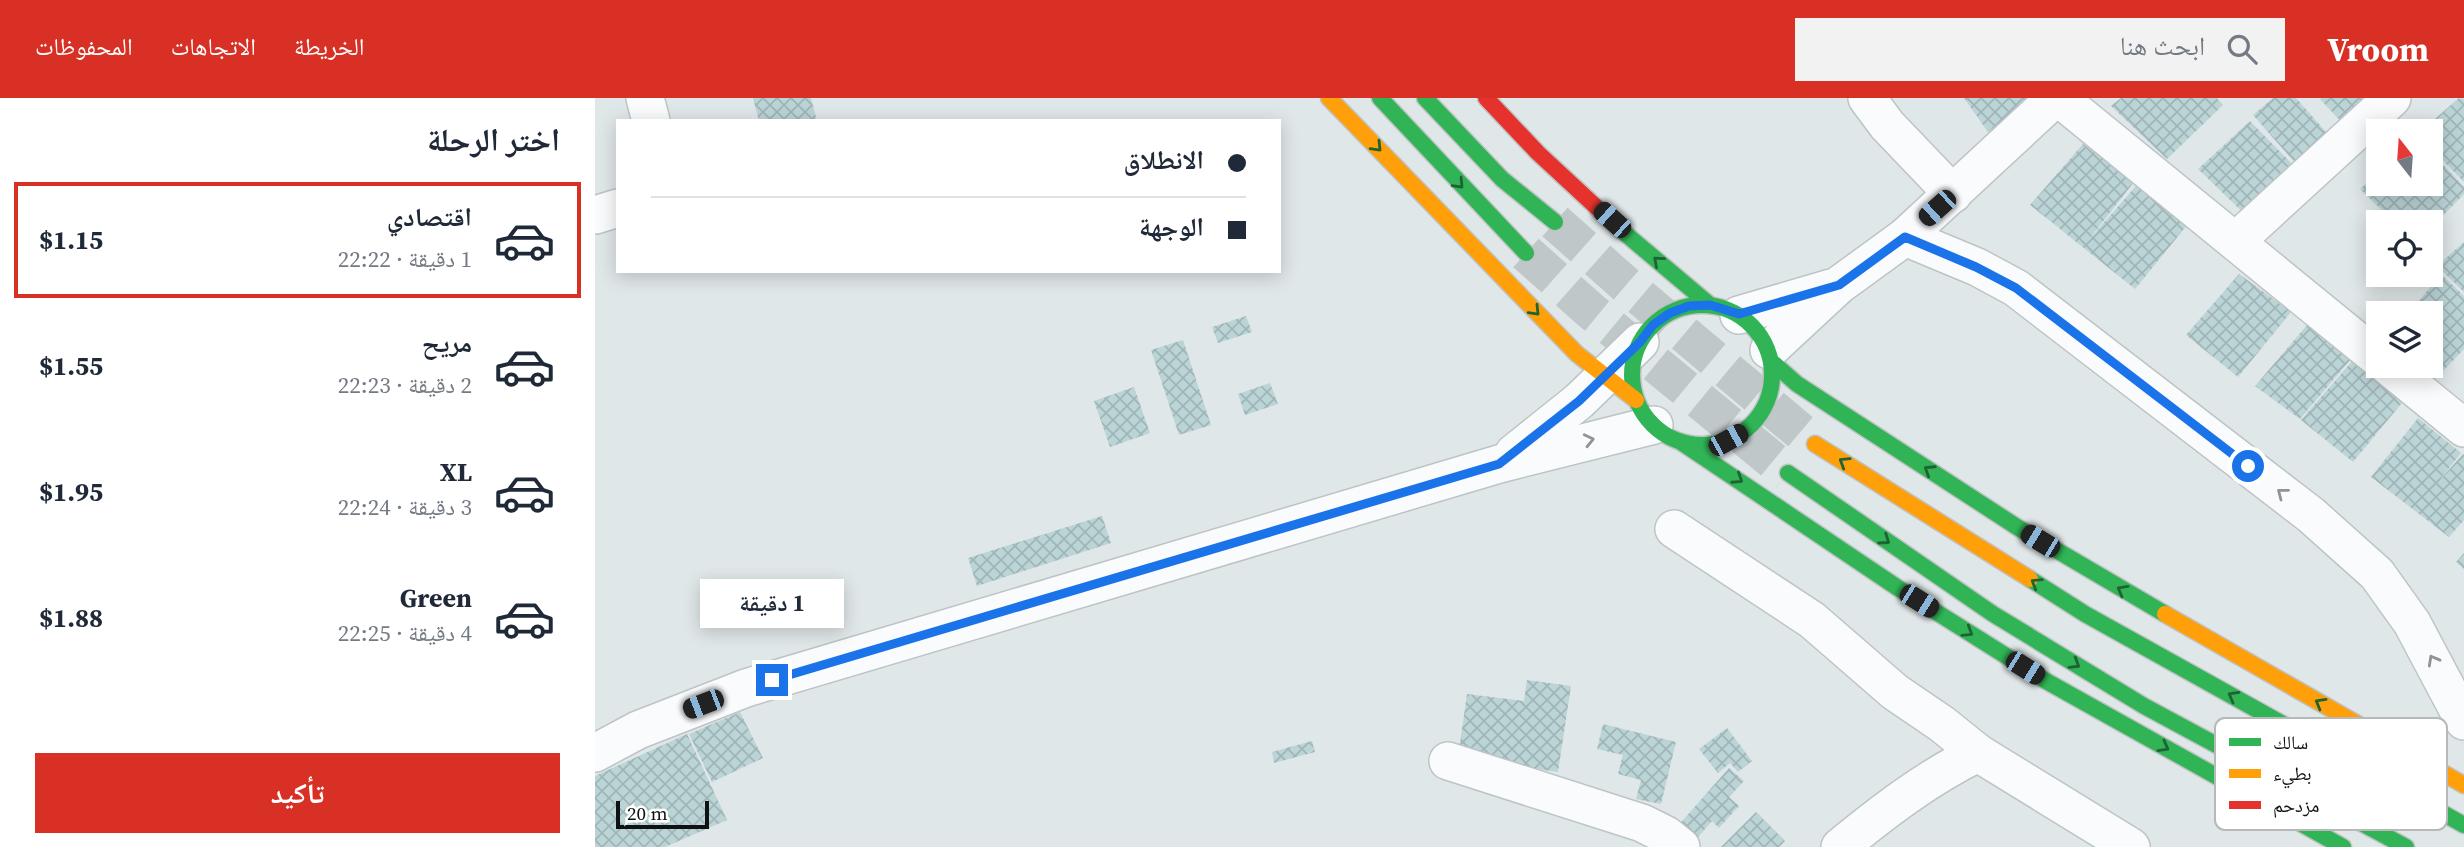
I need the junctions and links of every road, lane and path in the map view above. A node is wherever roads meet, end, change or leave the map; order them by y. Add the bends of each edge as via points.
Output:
1 (645, 98) edge
2 (1329, 98) edge
3 (1380, 98) edge
4 (1425, 98) edge
5 (1486, 98) edge
6 (1867, 98) edge
7 (2057, 98) edge
8 (2392, 98) edge
9 (650, 119) edge
10 (1953, 194) junction
11 (616, 209) edge
12 (595, 215) edge
13 (1555, 222) tunnel mouth
14 (1905, 237) junction
15 (2236, 241) junction
16 (1525, 253) tunnel mouth
17 (1839, 285) junction
18 (1724, 310) junction
19 (1640, 342) junction
20 (2366, 348) edge
21 (1770, 356) junction
22 (1605, 377) junction
23 (2403, 378) edge
24 (1657, 422) junction
25 (2464, 428) edge
26 (1815, 444) tunnel mouth
27 (1499, 464) junction
28 (1788, 473) tunnel mouth
29 (1674, 530) dead end
30 (2272, 718) edge
31 (2347, 718) edge
32 (2464, 721) edge
33 (2215, 743) edge
34 (595, 753) edge
35 (1978, 753) junction
36 (1448, 761) dead end
37 (2447, 775) edge
38 (2215, 777) edge
39 (2464, 785) edge
40 (2447, 816) edge
41 (2464, 825) edge
42 (2308, 830) edge
43 (2375, 830) edge
44 (2333, 844) edge
45 (1681, 847) edge
46 (1840, 847) edge
47 (2131, 847) edge
48 (2406, 847) edge

1 - 9 street
2 -> 22 highway via 1577,354
3 -> 16 highway
4 - 13 highway via 1502,179
18 -> 5 highway via 1640,246
6 - 10 street
7 - 10 street
7 - 15 street
8 - 15 street
10 - 14 street
11 - 12 street
14 - 17 street
32 -> 14 street via 2412,623 2377,574 2311,515 2016,288
15 - 20 street
17 - 18 street
17 - 21 street
18 - 19 highway via 1689,306 1670,313
18 - 21 highway via 1751,324
19 - 22 street
19 - 24 highway via 1632,371
21 - 24 highway via 1773,378 1764,409 1755,422 1728,440 1696,444
31 -> 21 highway via 2017,527 1797,384
22 - 24 highway
22 - 27 street
23 - 25 street
27 -> 24 street
24 -> 38 highway via 1898,588 2046,681
30 -> 26 highway via 2085,614
27 - 34 street via 746,688 638,730
28 -> 33 highway via 1993,614
29 - 35 street via 1812,620 1895,692
35 - 46 street via 1942,771
35 - 47 street
36 - 45 street via 1641,822
39 -> 37 highway
41 -> 40 highway
42 -> 44 highway
43 -> 48 highway

